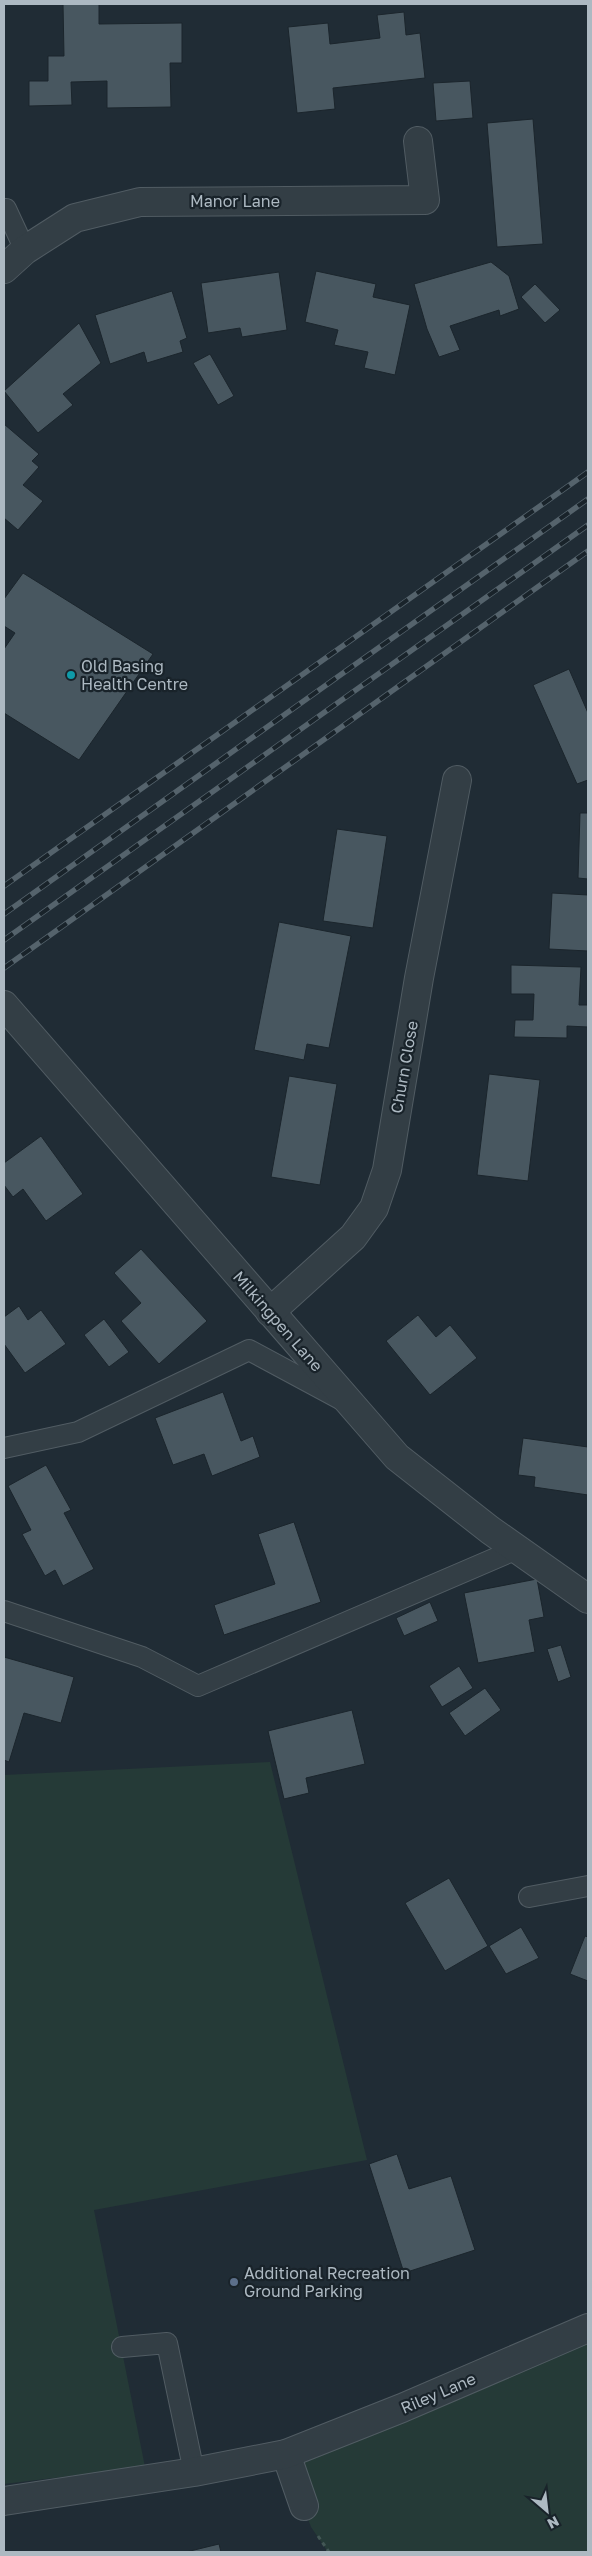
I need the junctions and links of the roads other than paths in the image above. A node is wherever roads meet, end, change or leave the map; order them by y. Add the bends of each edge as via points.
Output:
1 (418, 141) dead end
2 (4, 209) edge
3 (25, 250) junction
4 (4, 269) edge
5 (457, 780) dead end
6 (4, 1005) edge
7 (270, 1312) junction
8 (352, 1406) junction
9 (4, 1448) edge
10 (516, 1549) junction
11 (588, 1599) edge
12 (4, 1611) edge
13 (588, 1886) edge
14 (529, 1897) dead end
15 (588, 2328) edge
16 (122, 2347) dead end
17 (286, 2454) junction
18 (194, 2472) junction
19 (4, 2501) edge
20 (304, 2506) dead end

1 - 3 street, Manor Lane via 425,200 140,202 75,218
2 - 3 lane
3 - 4 street, Manor Lane
5 - 7 street, Churn Close via 387,1170 374,1208 353,1237
6 - 7 street, Milkingpen Lane
7 - 8 street, Milkingpen Lane
8 - 9 lane via 249,1350 78,1432
8 - 10 street, Milkingpen Lane via 397,1457
10 - 11 street, Milkingpen Lane
10 - 12 lane via 198,1686 142,1657
13 - 14 lane
15 - 17 street, Riley Lane
16 - 18 lane via 167,2343
17 - 18 street, Riley Lane
17 - 20 street
18 - 19 street, Riley Lane

